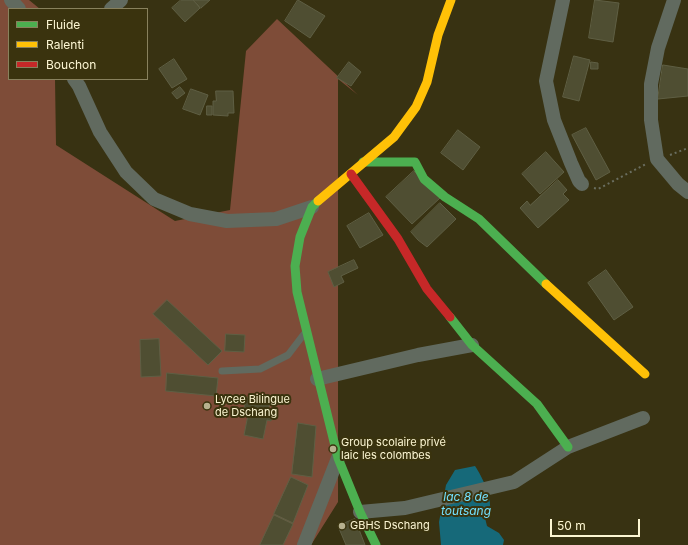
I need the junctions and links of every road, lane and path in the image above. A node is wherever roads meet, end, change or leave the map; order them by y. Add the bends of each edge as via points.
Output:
1 (11, 0) edge
2 (122, 0) edge
3 (451, 0) edge
4 (563, 0) edge
5 (674, 0) edge
6 (18, 8) edge
7 (112, 8) edge
8 (75, 80) edge
9 (688, 148) edge
10 (657, 159) junction
11 (363, 162) junction
12 (351, 174) junction
13 (582, 184) joint
14 (688, 192) edge
15 (312, 207) junction
16 (306, 331) junction
17 (472, 345) junction
18 (222, 371) dead end
19 (644, 374) dead end
20 (317, 379) junction
21 (643, 418) dead end
22 (568, 448) junction
23 (338, 458) junction
24 (360, 512) junction
25 (304, 545) edge
26 (376, 545) edge

1 - 6 street
2 - 7 street
3 - 11 street via 438,35 427,82 416,107 394,137
4 - 13 street via 546,81 554,120
5 - 10 street via 658,48 652,84 651,120
8 - 15 street via 100,132 126,172 154,199 190,214 227,221 276,220
9 - 10 path
10 - 13 path via 598,189
10 - 14 street
11 - 12 street
11 - 19 street via 415,162 424,179 479,219
12 - 15 street
12 - 17 street via 398,239 427,289
15 - 16 street via 300,237 295,266 297,292
16 - 18 lane via 288,355 260,369
16 - 20 street
17 - 20 street
17 - 22 street via 537,404
20 - 23 street
21 - 22 street
22 - 24 street via 514,482 405,508
23 - 24 street
23 - 25 street
24 - 26 street

